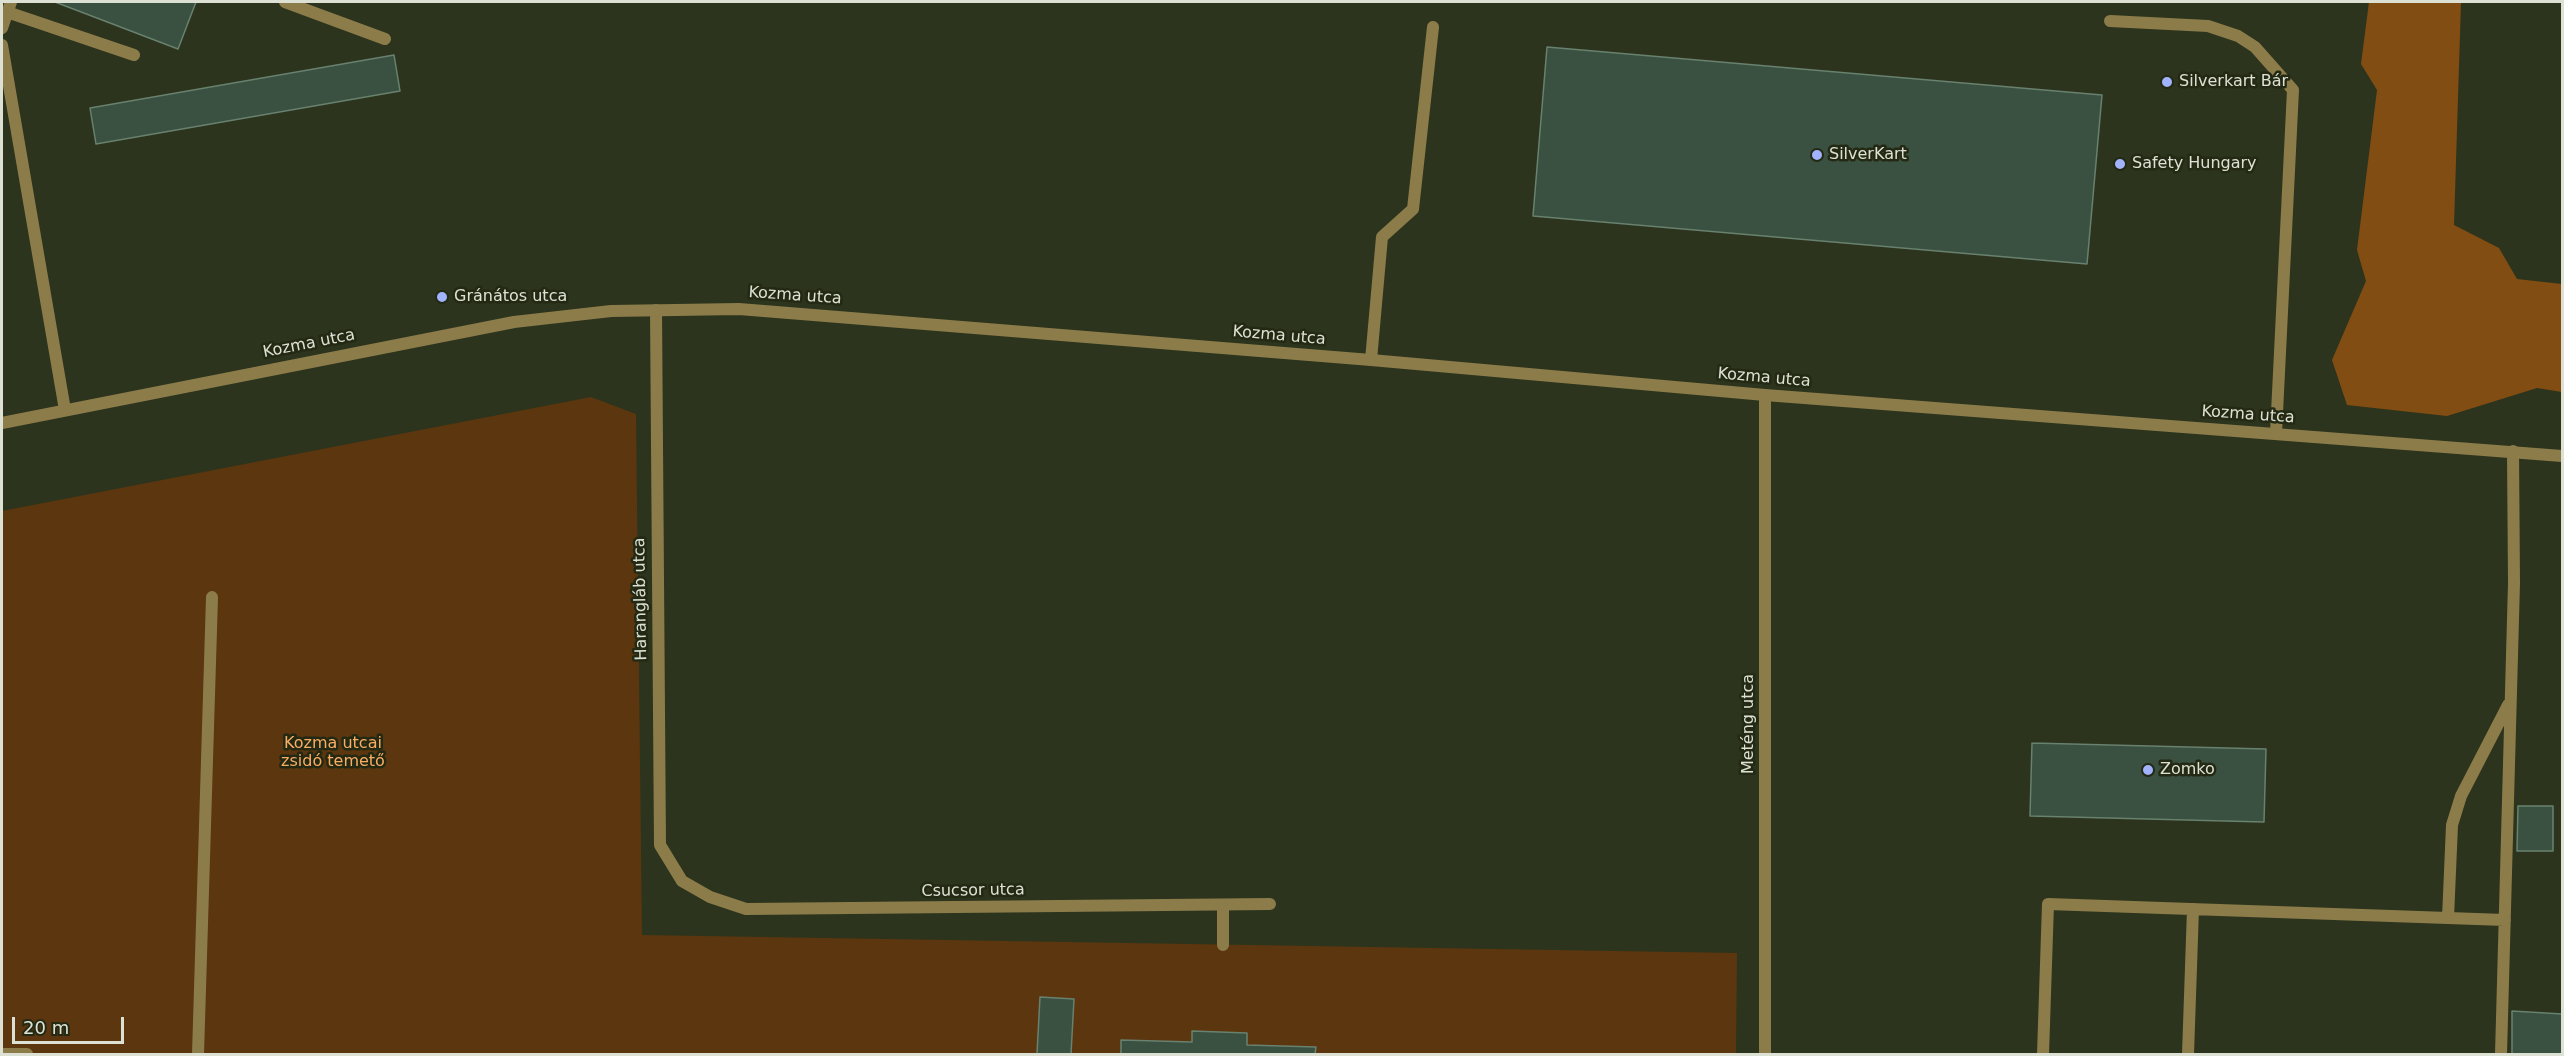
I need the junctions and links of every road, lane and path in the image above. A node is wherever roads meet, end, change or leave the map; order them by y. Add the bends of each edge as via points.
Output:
1 (285, 2) edge
2 (9, 7) edge
3 (2110, 21) dead end
4 (1433, 27) dead end
5 (2, 28) edge
6 (386, 39) dead end
7 (2, 45) edge
8 (134, 55) dead end
9 (656, 310) junction
10 (1371, 360) junction
11 (1765, 395) junction
12 (65, 410) junction
13 (2, 423) edge
14 (2276, 433) junction
15 (2513, 451) junction
16 (2562, 456) edge
17 (212, 597) dead end
18 (2510, 701) junction
19 (682, 881) joint
20 (1269, 904) dead end
21 (1222, 905) junction
22 (2193, 909) junction
23 (2448, 918) junction
24 (2505, 920) junction
25 (1223, 945) dead end
26 (2, 1054) edge
27 (27, 1054) edge
28 (198, 1054) edge
29 (1765, 1054) edge
30 (2043, 1054) edge
31 (2188, 1054) edge
32 (2501, 1054) edge

1 - 6 street
2 - 5 street
2 - 8 street
3 - 14 street via 2208,26 2238,36 2255,47 2293,90
4 - 10 street via 1413,208 1382,237
7 - 12 street
9 - 10 street, Kozma utca via 783,311
9 - 12 street, Kozma utca via 514,322
9 - 19 street, Harangláb utca via 660,845
10 - 11 street, Kozma utca
11 - 14 street, Kozma utca
11 - 29 street, Meténg utca
12 - 13 street, Kozma utca
14 - 15 street, Kozma utca
15 - 16 street, Kozma utca
15 - 18 street
17 - 28 street
18 - 23 street via 2461,796 2452,825
18 - 24 street
19 - 21 street, Csucsor utca via 710,897 746,909
20 - 21 street, Csucsor utca
21 - 25 street
22 - 23 street
22 - 30 street via 2048,904
22 - 31 street
23 - 24 street
24 - 32 street
26 - 27 street

